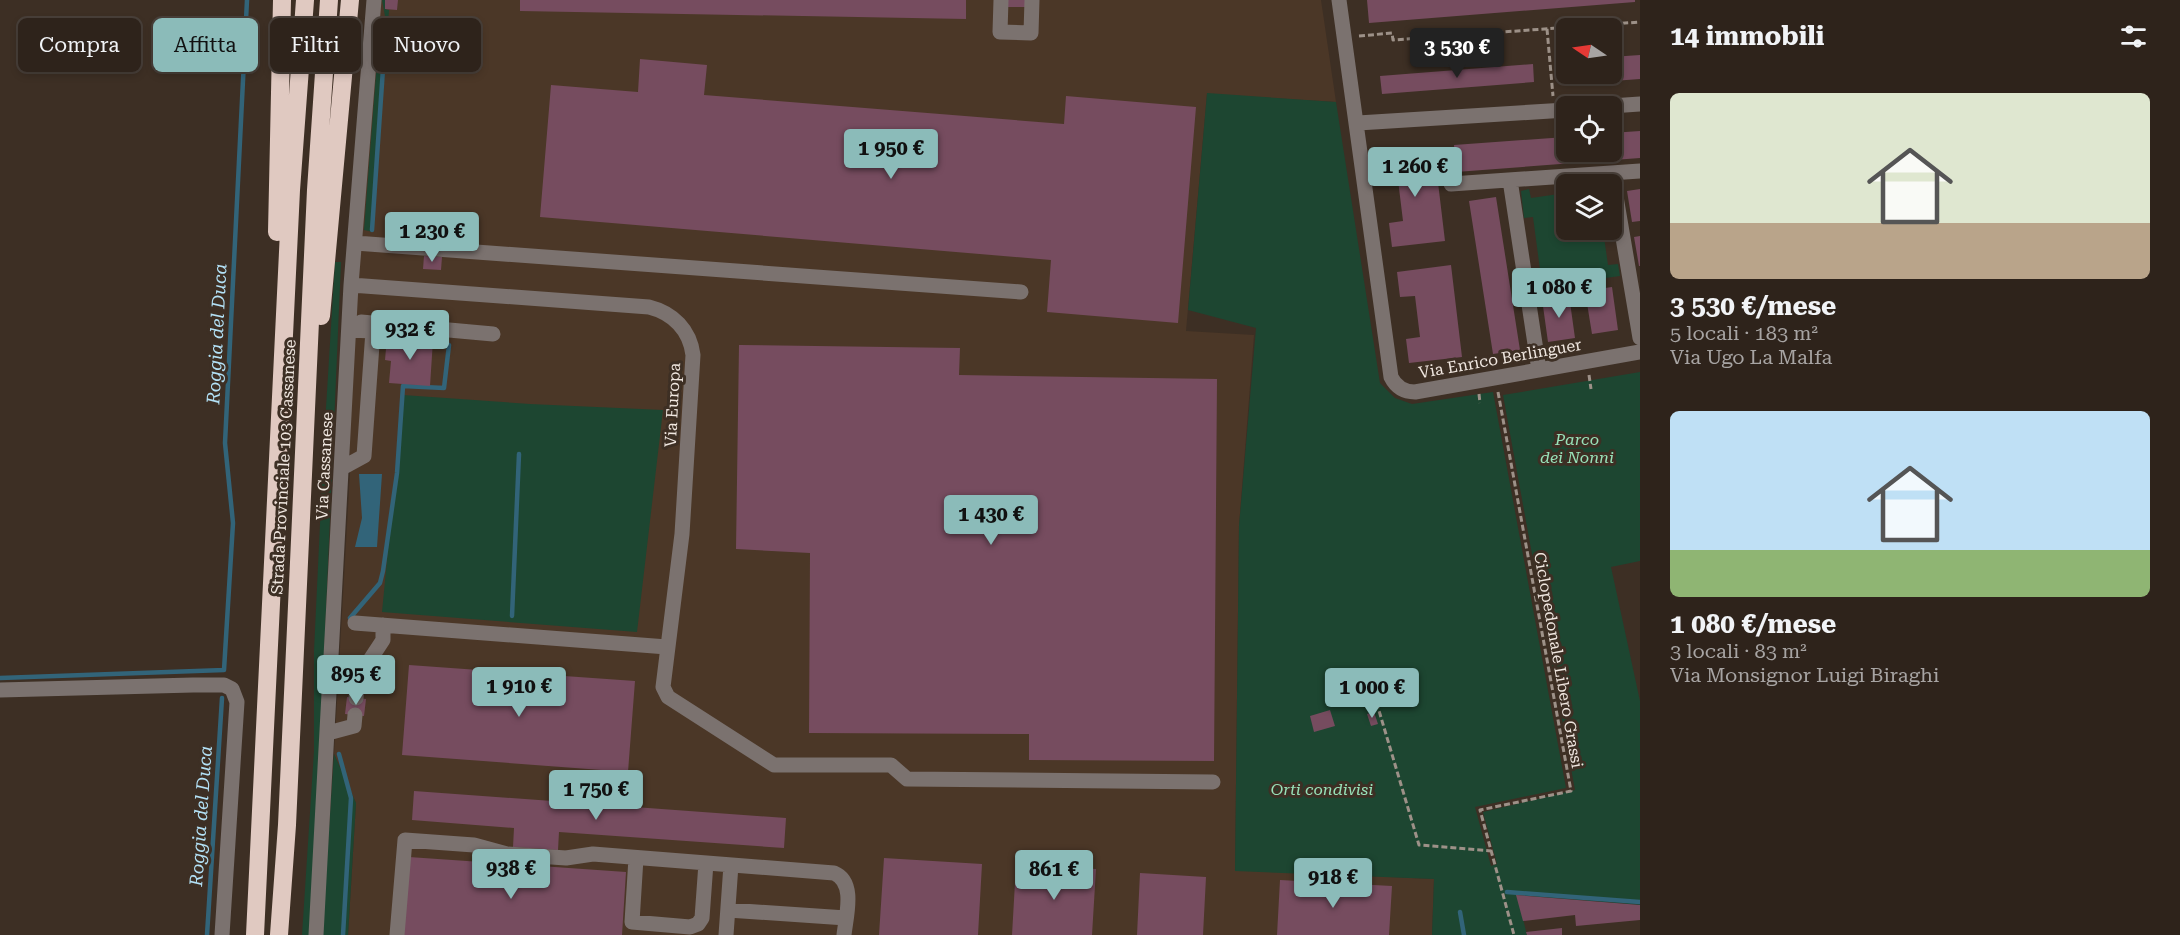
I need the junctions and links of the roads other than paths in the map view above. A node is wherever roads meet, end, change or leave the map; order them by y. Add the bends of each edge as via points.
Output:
1 (282, 0) edge
2 (305, 0) edge
3 (329, 0) edge
4 (350, 0) edge
5 (375, 0) edge
6 (1001, 0) edge
7 (1032, 0) edge
8 (1340, 0) edge
9 (1640, 104) edge
10 (1622, 105) edge
11 (1556, 110) edge
12 (1358, 123) junction
13 (1640, 171) edge
14 (1612, 173) junction
15 (1510, 180) junction
16 (1451, 184) dead end
17 (355, 243) junction
18 (351, 285) junction
19 (1021, 292) dead end
20 (349, 325) junction
21 (493, 334) dead end
22 (1640, 338) edge
23 (1640, 352) edge
24 (1539, 370) junction
25 (346, 383) junction
26 (369, 384) junction
27 (342, 468) junction
28 (300, 512) junction
29 (355, 623) dead end
30 (383, 625) junction
31 (667, 647) junction
32 (268, 657) junction
33 (332, 660) junction
34 (358, 678) junction
35 (0, 690) edge
36 (356, 698) dead end
37 (355, 715) dead end
38 (328, 733) junction
39 (1213, 782) dead end
40 (287, 825) junction
41 (636, 858) junction
42 (706, 863) junction
43 (731, 865) junction
44 (728, 910) junction
45 (846, 918) junction
46 (631, 928) edge
47 (222, 935) edge
48 (255, 935) edge
49 (279, 935) edge
50 (289, 935) edge
51 (316, 935) edge
52 (397, 935) edge
53 (726, 935) edge
54 (844, 935) edge

1 - 32 highway via 277,217 262,530
2 - 32 highway, Strada Provinciale 103 Cassanese via 291,190
3 - 28 highway, Strada Provinciale 103 Cassanese
4 - 28 highway
5 - 17 street, Via Cassanese
6 - 7 street via 1000,32 1031,33
8 - 12 street, Via Enrico Berlinguer
9 - 10 street
11 - 12 street
12 - 24 street, Via Enrico Berlinguer via 1392,379 1412,392
13 - 14 street
14 - 15 street
14 - 22 street
15 - 16 street
15 - 24 street
17 - 18 street, Via Cassanese
17 - 19 street
18 - 20 street, Via Cassanese
18 - 31 street, Via Europa via 649,308 679,323 688,336 693,355 682,534
20 - 21 street
20 - 25 street, Via Cassanese
20 - 26 street via 373,331
23 - 24 street, Via Enrico Berlinguer
25 - 26 street
25 - 27 street, Via Cassanese
26 - 27 street via 364,456
27 - 33 street, Via Cassanese
28 - 40 highway, Strada Provinciale 103 Cassanese
29 - 30 street
30 - 31 street
30 - 34 street via 383,640
31 - 39 street, Via Europa via 663,687 668,697 774,765 891,765 908,779
32 - 48 highway, Strada Provinciale 103 Cassanese
33 - 34 street
33 - 38 street, Via Cassanese
34 - 36 street
35 - 47 street via 193,685 224,685 232,689 237,702
37 - 38 street via 354,726
38 - 51 street, Via Cassanese
40 - 49 highway, Strada Provinciale 103 Cassanese
40 - 50 highway
41 - 42 street
41 - 46 street
41 - 52 street via 507,854 474,845 405,840
42 - 43 street
42 - 46 street via 698,924
43 - 44 street
43 - 45 street via 837,875 847,885
44 - 45 street
44 - 53 street
45 - 54 street

